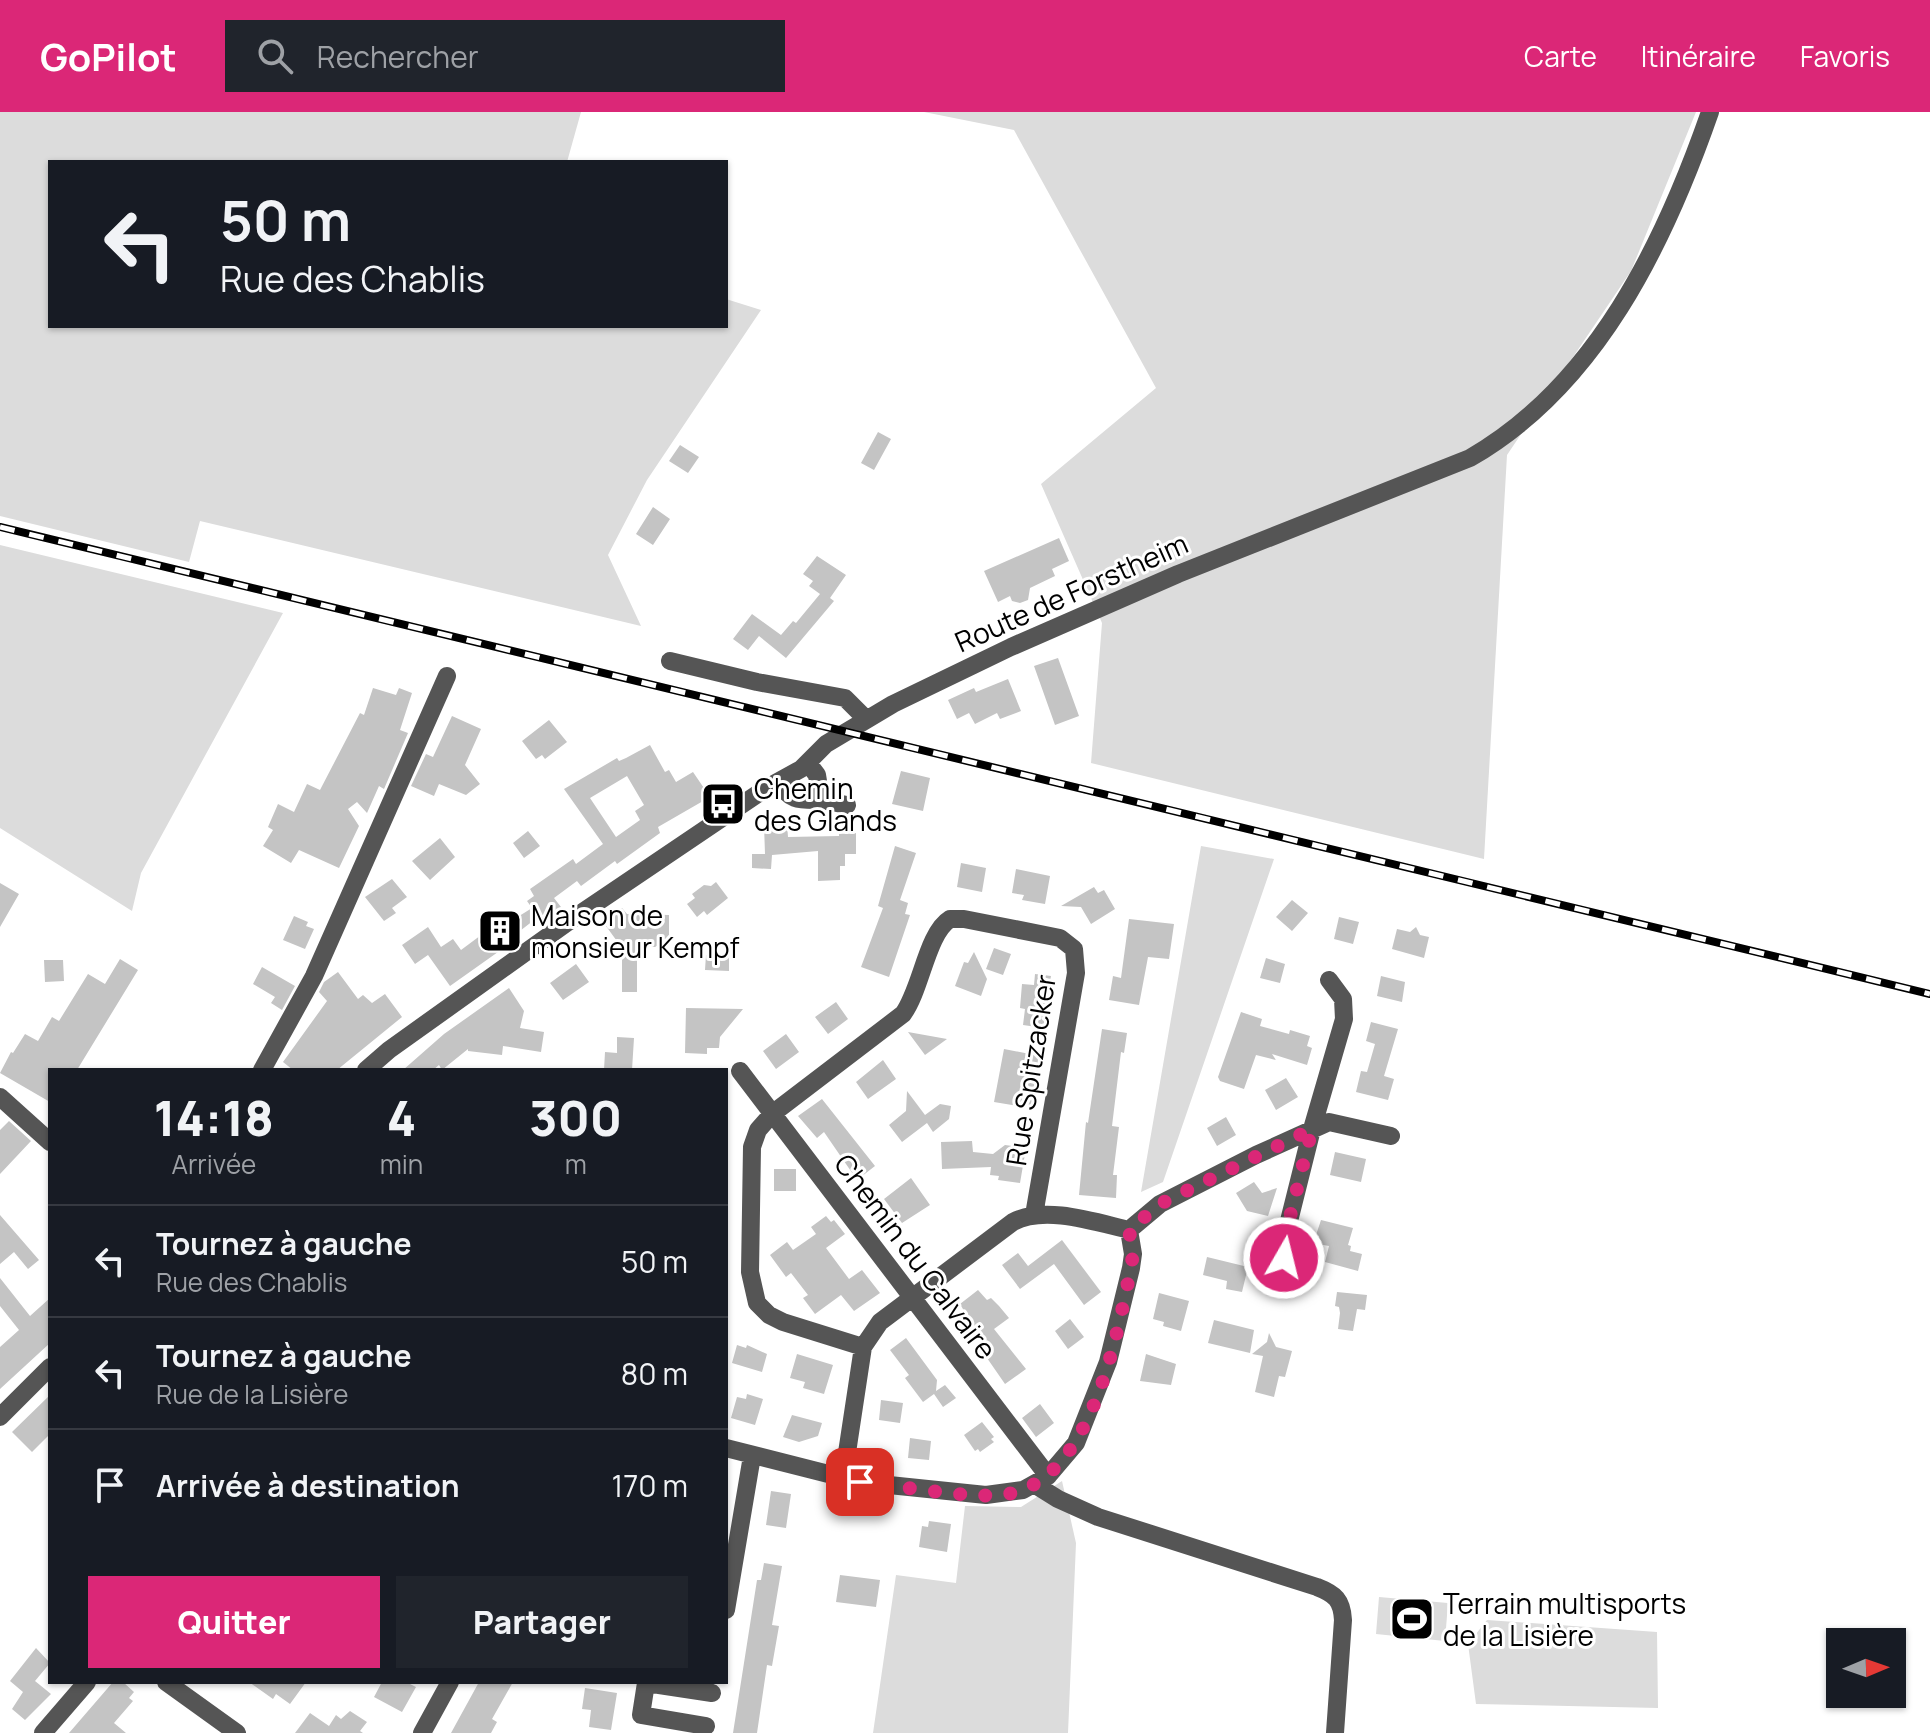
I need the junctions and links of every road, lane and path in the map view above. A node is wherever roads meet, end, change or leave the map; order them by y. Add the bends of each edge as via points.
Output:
1 (1710, 112) edge
2 (670, 661) dead end
3 (447, 676) dead end
4 (866, 719) junction
5 (808, 763) junction
6 (780, 782) junction
7 (821, 800) junction
8 (847, 805) dead end
9 (1329, 980) dead end
10 (263, 1068) edge
11 (368, 1068) edge
12 (740, 1071) dead end
13 (0, 1097) edge
14 (772, 1114) junction
15 (1312, 1129) junction
16 (1391, 1136) dead end
17 (48, 1140) edge
18 (1034, 1215) junction
19 (1129, 1230) junction
20 (1290, 1284) dead end
21 (912, 1297) junction
22 (863, 1347) junction
23 (48, 1369) edge
24 (0, 1417) edge
25 (728, 1449) edge
26 (752, 1456) junction
27 (843, 1479) junction
28 (1041, 1480) junction
29 (728, 1598) edge
30 (85, 1684) edge
31 (169, 1684) edge
32 (449, 1684) edge
33 (646, 1684) edge
34 (663, 1684) edge
35 (713, 1687) edge
36 (706, 1729) edge
37 (43, 1733) edge
38 (237, 1733) edge
39 (422, 1733) edge
40 (1335, 1733) edge

1 - 4 street, Route de Forstheim via 1661,237 1626,297 1555,391 1498,442 1025,640
2 - 4 street via 845,698
3 - 10 street via 314,976
4 - 5 street, Route de Forstheim via 826,744
5 - 6 street, Route de Forstheim
5 - 7 street via 817,775
6 - 7 street via 794,800
6 - 11 street, Route de Forstheim via 568,922
7 - 8 street
9 - 15 street via 1343,999 1344,1019
12 - 14 street, Chemin du Calvaire
13 - 17 street
14 - 18 street, Rue Spitzacker via 903,1014 945,922 964,919 1060,938 1074,949 1076,973
14 - 21 street, Chemin du Calvaire
14 - 22 street, Rue Spitzacker via 758,1130 750,1156 753,1294 775,1319
15 - 16 street via 1329,1122
15 - 19 street via 1160,1204
15 - 20 street via 1285,1237
18 - 19 street
18 - 21 street via 1013,1222
19 - 28 street via 1131,1268 1105,1373 1076,1443
21 - 22 street via 880,1322
21 - 28 street, Chemin du Calvaire
22 - 27 street
23 - 24 street
25 - 26 street
26 - 27 street
26 - 29 street
27 - 28 street via 986,1495 1011,1493
28 - 40 street via 1058,1499 1098,1517 1336,1597 1343,1620
30 - 37 street
31 - 38 street
32 - 39 street
33 - 36 street via 641,1715
34 - 35 street
35 - 36 street

